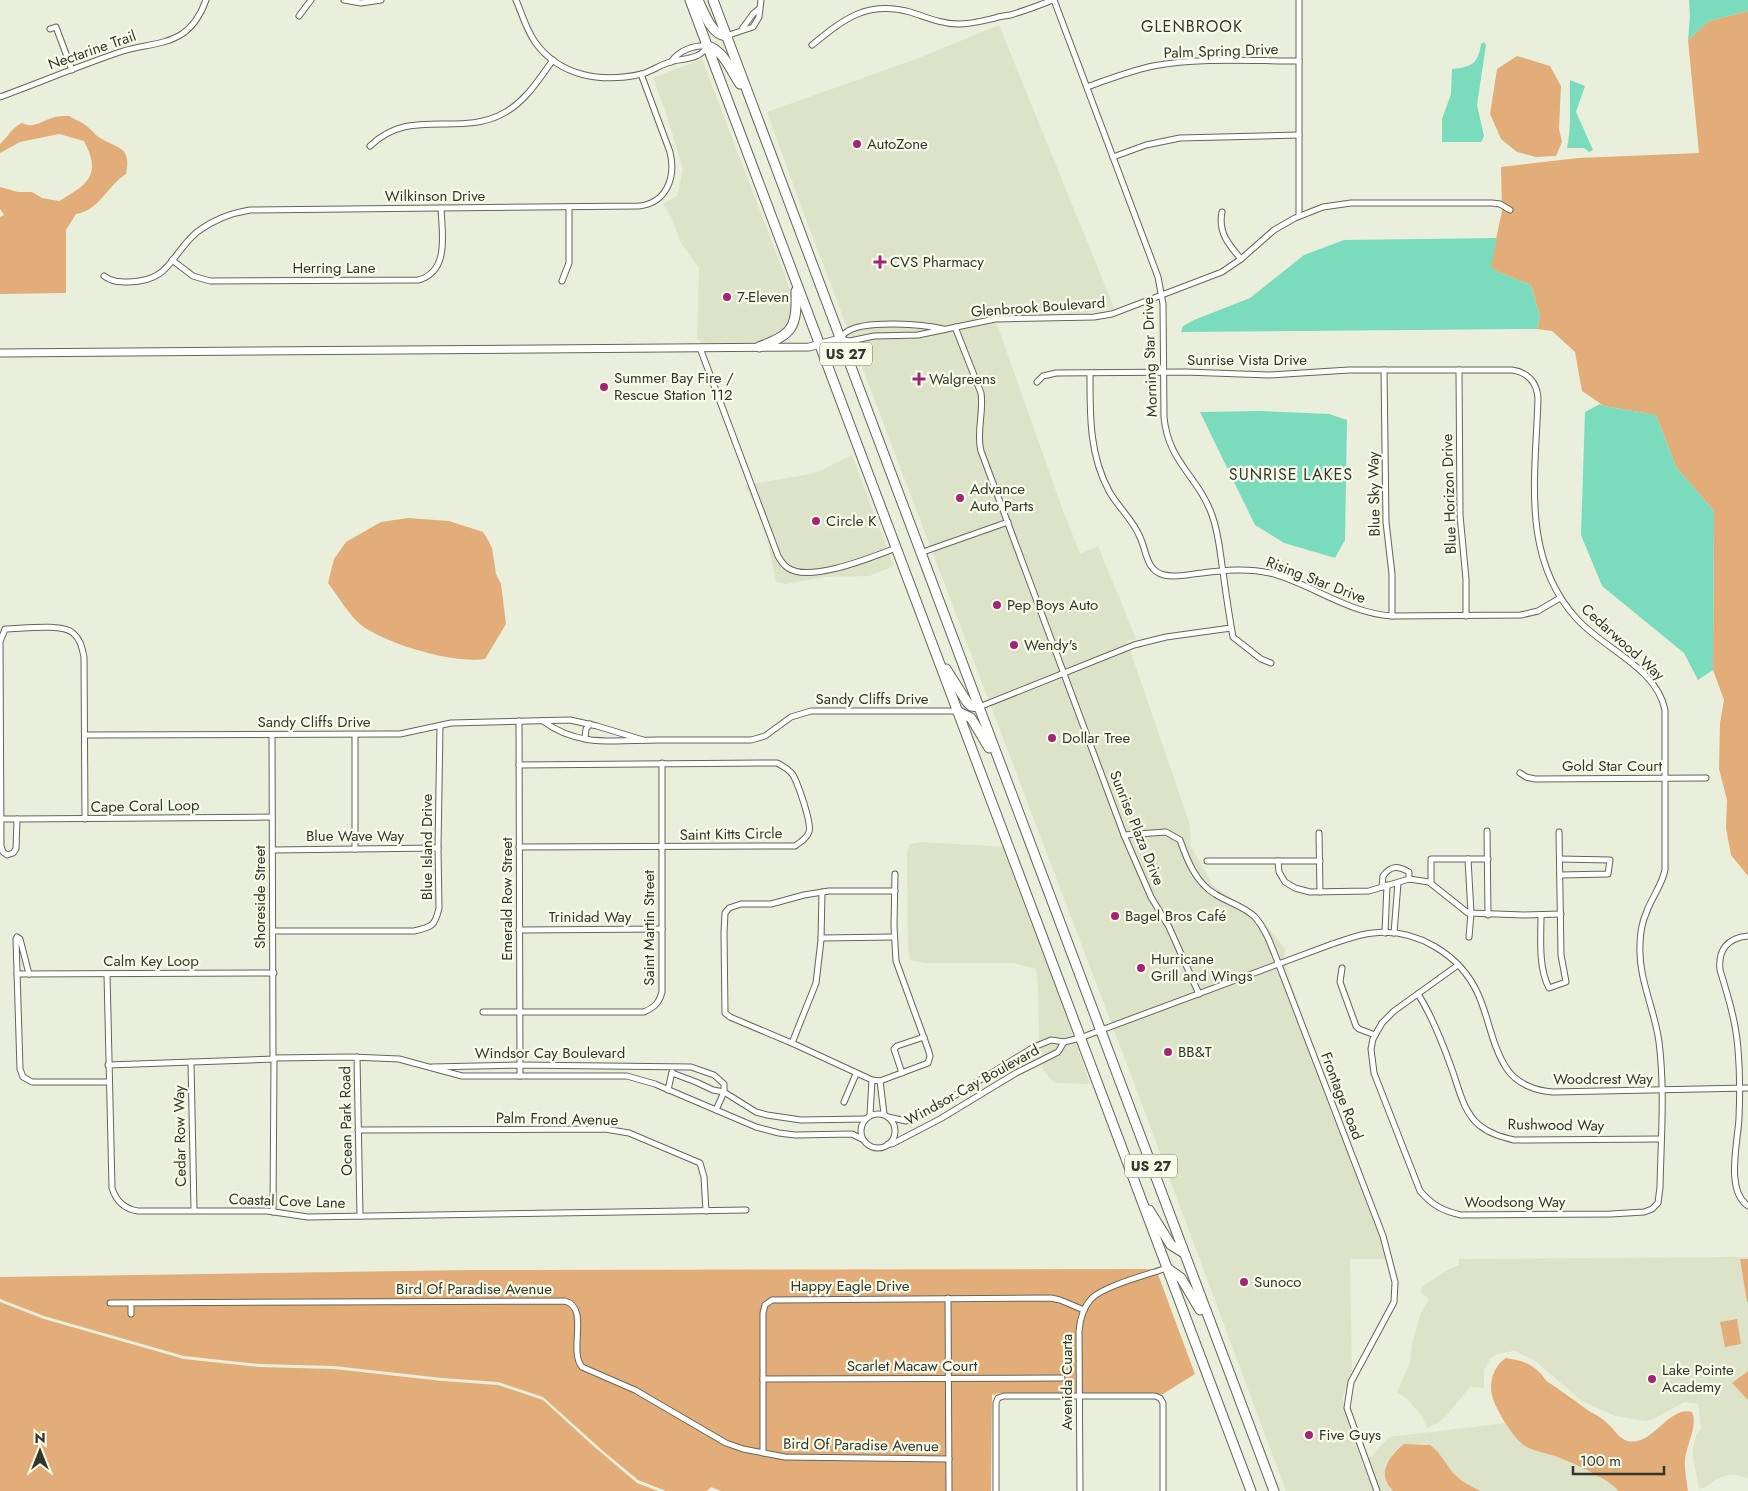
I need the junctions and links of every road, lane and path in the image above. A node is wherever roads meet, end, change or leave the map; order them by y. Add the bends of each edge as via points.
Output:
1 (206, 0) edge
2 (311, 0) edge
3 (344, 0) edge
4 (381, 0) edge
5 (516, 0) edge
6 (690, 0) edge
7 (698, 0) edge
8 (713, 0) edge
9 (761, 0) edge
10 (869, 0) edge
11 (1054, 0) edge
12 (1299, 0) edge
13 (872, 8) junction
14 (299, 16) dead end
15 (50, 29) dead end
16 (726, 36) junction
17 (812, 45) dead end
18 (708, 46) junction
19 (553, 60) junction
20 (1299, 61) junction
21 (671, 62) junction
22 (72, 70) junction
23 (641, 74) junction
24 (1087, 87) junction
25 (0, 97) edge
26 (749, 99) junction
27 (1299, 135) junction
28 (370, 146) dead end
29 (1113, 157) junction
30 (568, 207) junction
31 (442, 208) junction
32 (1510, 210) dead end
33 (1222, 212) dead end
34 (1299, 216) junction
35 (1241, 259) junction
36 (172, 260) junction
37 (104, 276) dead end
38 (562, 281) dead end
39 (796, 283) junction
40 (1162, 296) junction
41 (955, 327) junction
42 (943, 329) junction
43 (840, 340) junction
44 (820, 345) junction
45 (759, 347) junction
46 (700, 348) junction
47 (0, 353) edge
48 (1384, 370) junction
49 (1459, 370) junction
50 (1164, 372) junction
51 (1090, 373) junction
52 (1037, 382) dead end
53 (1008, 522) junction
54 (896, 548) junction
55 (920, 552) junction
56 (1223, 570) junction
57 (1560, 598) junction
58 (1392, 616) junction
59 (1466, 616) junction
60 (1231, 628) junction
61 (936, 655) junction
62 (1271, 663) dead end
63 (1063, 675) junction
64 (979, 708) junction
65 (957, 711) junction
66 (542, 720) junction
67 (519, 721) junction
68 (590, 724) junction
69 (440, 726) junction
70 (355, 734) junction
71 (85, 735) junction
72 (272, 735) junction
73 (585, 739) junction
74 (644, 740) junction
75 (662, 763) junction
76 (519, 765) junction
77 (1000, 765) junction
78 (1520, 773) dead end
79 (1665, 778) junction
80 (1706, 778) dead end
81 (272, 817) junction
82 (1, 819) edge
83 (17, 819) junction
84 (85, 819) junction
85 (1487, 831) dead end
86 (1559, 832) dead end
87 (1319, 833) dead end
88 (1124, 835) junction
89 (519, 847) junction
90 (662, 847) junction
91 (438, 848) junction
92 (355, 849) junction
93 (273, 850) junction
94 (1468, 859) junction
95 (1488, 859) junction
96 (1560, 859) junction
97 (1207, 861) dead end
98 (1278, 861) junction
99 (1320, 861) junction
100 (895, 874) dead end
101 (1560, 875) junction
102 (1409, 879) junction
103 (1398, 882) junction
104 (1431, 883) junction
105 (1385, 886) junction
106 (895, 891) junction
107 (822, 892) junction
108 (1320, 892) junction
109 (1471, 913) junction
110 (1488, 914) junction
111 (1541, 914) junction
112 (1561, 914) junction
113 (662, 929) junction
114 (519, 930) junction
115 (273, 931) junction
116 (1385, 933) junction
117 (1394, 933) junction
118 (1748, 936) edge
119 (894, 937) junction
120 (1470, 937) dead end
121 (821, 938) junction
122 (1279, 965) junction
123 (1458, 965) junction
124 (1342, 968) dead end
125 (274, 973) junction
126 (17, 974) junction
127 (29, 974) junction
128 (107, 974) junction
129 (1199, 994) junction
130 (1418, 994) junction
131 (483, 1012) dead end
132 (519, 1012) junction
133 (1100, 1031) junction
134 (1375, 1035) junction
135 (924, 1037) junction
136 (1080, 1038) junction
137 (1064, 1042) junction
138 (792, 1044) junction
139 (357, 1057) junction
140 (274, 1058) junction
141 (191, 1062) junction
142 (108, 1064) junction
143 (520, 1065) junction
144 (427, 1067) junction
145 (674, 1067) junction
146 (672, 1073) junction
147 (902, 1073) junction
148 (856, 1074) junction
149 (520, 1076) junction
150 (872, 1080) junction
151 (880, 1081) junction
152 (109, 1082) junction
153 (971, 1086) junction
154 (1739, 1088) junction
155 (1748, 1088) edge
156 (668, 1090) junction
157 (1661, 1091) junction
158 (724, 1092) junction
159 (977, 1097) junction
160 (844, 1102) dead end
161 (716, 1110) junction
162 (886, 1116) junction
163 (868, 1117) junction
164 (358, 1130) junction
165 (862, 1139) junction
166 (1661, 1139) junction
167 (888, 1144) junction
168 (1139, 1193) junction
169 (1748, 1206) edge
170 (194, 1210) junction
171 (746, 1210) dead end
172 (706, 1211) junction
173 (273, 1212) junction
174 (360, 1216) junction
175 (1184, 1253) junction
176 (1167, 1268) junction
177 (948, 1298) junction
178 (110, 1303) dead end
179 (131, 1303) junction
180 (1084, 1310) junction
181 (131, 1314) dead end
182 (1212, 1329) junction
183 (949, 1378) junction
184 (1062, 1378) dead end
185 (763, 1379) junction
186 (1080, 1396) junction
187 (764, 1453) junction
188 (949, 1459) junction
189 (1240, 1461) junction
190 (949, 1491) edge
191 (996, 1491) edge
192 (1080, 1491) edge
193 (1163, 1491) edge
194 (1251, 1491) edge
195 (1257, 1491) edge
196 (1274, 1491) edge
197 (1376, 1491) edge

1 - 22 street, Nectarine Trail via 194,23 177,37 124,51
2 - 14 street
3 - 4 street
5 - 19 street via 532,36
6 - 18 highway, US 27
7 - 16 highway via 715,31
8 - 16 highway, US 27
9 - 16 street via 760,17 753,27
10 - 13 street
11 - 13 street via 970,24 949,24 900,9
11 - 24 street, Morning Star Drive
12 - 20 street
13 - 17 street via 846,18
15 - 22 street via 56,27
16 - 26 highway, US 27
18 - 21 street via 698,55
18 - 21 street via 682,52
18 - 26 highway via 721,54
18 - 39 highway, US 27
19 - 23 street via 592,77
19 - 28 street via 524,98 500,115 472,123 408,125 389,132
20 - 24 street, Palm Spring Drive via 1171,64 1133,71
20 - 27 street
21 - 23 street
22 - 25 street, Nectarine Trail
23 - 30 street, Wilkinson Drive via 671,156 672,173 667,189 657,200 645,206
24 - 29 street, Morning Star Drive
26 - 43 highway, US 27
27 - 29 street via 1180,138 1146,145
27 - 34 street
29 - 40 street, Morning Star Drive via 1153,262
30 - 31 street, Wilkinson Drive
30 - 38 street via 569,263
31 - 36 street, Wilkinson Drive via 243,211 224,216 204,227
31 - 36 street, Herring Lane via 441,260 432,273 418,280 210,282 193,276
32 - 34 street, Glenbrook Boulevard via 1492,203 1351,204 1323,207
33 - 35 street via 1220,226 1223,234
34 - 35 street, Glenbrook Boulevard via 1274,230
35 - 40 street, Glenbrook Boulevard via 1216,275
36 - 37 street, Wilkinson Drive via 158,275 146,281 116,282
39 - 44 highway, US 27
39 - 45 highway via 797,310 791,329 786,335
40 - 41 street, Glenbrook Boulevard via 1100,317 995,319
40 - 50 street, Morning Star Drive
41 - 42 street, Glenbrook Boulevard
41 - 53 street, Sunrise Plaza Drive via 981,393 979,445
42 - 43 street, Glenbrook Boulevard via 918,335
42 - 43 street via 917,324 874,325 851,329
43 - 44 main road
43 - 55 highway, US 27
44 - 45 main road
44 - 54 highway, US 27
45 - 46 main road
46 - 47 main road
46 - 54 street via 778,556 786,567 803,572 839,569
48 - 49 street, Sunrise Vista Drive
48 - 50 street, Sunrise Vista Drive via 1269,375
48 - 58 street, Blue Sky Way via 1386,522 1392,574
49 - 57 street, Cedarwood Way via 1516,370 1527,375 1535,385 1538,398 1534,512 1544,562
49 - 59 street, Blue Horizon Drive via 1460,515
50 - 51 street, Sunrise Vista Drive
50 - 56 street, Morning Star Drive via 1164,417 1168,439 1210,510 1218,534
51 - 52 street, Sunrise Vista Drive via 1052,374 1042,376
51 - 56 street, Rising Star Drive via 1090,425 1098,464 1112,497 1139,534 1150,565 1159,573 1172,576
53 - 55 street
53 - 63 street, Sunrise Plaza Drive
54 - 61 highway, US 27
55 - 64 highway, US 27
56 - 58 street, Rising Star Drive via 1254,570 1276,575 1358,610
56 - 60 street, Morning Star Drive
57 - 59 street, Rising Star Drive via 1527,614
57 - 79 street, Cedarwood Way via 1581,624 1646,676 1659,691 1666,718
58 - 59 street, Rising Star Drive
60 - 62 street via 1233,637
60 - 63 street via 1150,640
61 - 64 highway via 967,702
61 - 65 highway, US 27
63 - 64 street
63 - 88 street, Sunrise Plaza Drive
64 - 77 highway, US 27
65 - 74 street, Sandy Cliffs Drive via 811,711 791,717 765,736 751,740
65 - 77 highway via 971,718
65 - 136 highway, US 27
66 - 67 street, Sandy Cliffs Drive
66 - 68 street, Sandy Cliffs Drive
66 - 73 street, Sandy Cliffs Drive via 554,729
67 - 69 street, Sandy Cliffs Drive via 451,722
67 - 76 street, Emerald Row Street
68 - 73 street
68 - 74 street, Sandy Cliffs Drive
69 - 70 street, Sandy Cliffs Drive via 400,734
69 - 91 street, Blue Island Drive
70 - 72 street, Sandy Cliffs Drive
70 - 92 street
71 - 72 street, Sandy Cliffs Drive
71 - 82 street via 84,657 78,638 66,628 5,629 0,642
71 - 84 street
72 - 81 street, Shoreside Street
73 - 74 street, Sandy Cliffs Drive via 600,742
75 - 76 street, Saint Kitts Circle
75 - 90 street, Saint Martin Street
75 - 90 street, Saint Kitts Circle via 777,763 792,774 810,822 809,831 796,846
76 - 89 street, Emerald Row Street
77 - 133 highway, US 27
78 - 79 street, Gold Star Court via 1535,779
79 - 80 street, Gold Star Court
79 - 157 street, Cedarwood Way via 1665,870 1640,934 1642,971 1659,1042
81 - 84 street, Cape Coral Loop
81 - 93 street, Shoreside Street
82 - 83 street, Cape Coral Loop
82 - 83 street via 1,846 8,854 16,849
83 - 84 street, Cape Coral Loop
85 - 95 street
86 - 96 street
87 - 99 street
88 - 122 street, Frontage Road via 1166,832 1180,840 1185,856 1204,886 1254,916 1265,930
88 - 129 street, Sunrise Plaza Drive
89 - 90 street, Saint Kitts Circle
89 - 114 street, Emerald Row Street
90 - 113 street, Saint Martin Street
91 - 92 street, Blue Wave Way
91 - 115 street, Blue Island Drive via 439,908 437,918 428,928 414,931
92 - 93 street, Blue Wave Way
93 - 115 street, Shoreside Street
94 - 95 street
94 - 104 street via 1431,859
94 - 109 street
95 - 110 street
96 - 101 street
96 - 101 street via 1610,860 1608,874
97 - 98 street
98 - 99 street
98 - 108 street via 1279,872 1285,882 1295,888
99 - 108 street
100 - 106 street
101 - 112 street
102 - 103 street
102 - 104 street
102 - 105 street via 1409,872 1390,868 1383,876
103 - 105 street
103 - 117 street
104 - 109 street
105 - 108 street via 1369,891
105 - 116 street
106 - 107 street
106 - 119 street
107 - 121 street
107 - 138 street via 771,904 734,906 725,913 725,1013
109 - 110 street
109 - 120 street
110 - 111 street
111 - 112 street
111 - 112 street via 1542,953 1549,988 1566,982 1561,955
113 - 114 street, Trinidad Way
113 - 132 street, Saint Martin Street via 662,992 654,1008 644,1012
114 - 132 street, Emerald Row Street
115 - 125 street, Shoreside Street
116 - 117 street, Woodcrest Way
116 - 122 street, Woodcrest Way via 1347,939
117 - 123 street, Woodcrest Way via 1428,942
118 - 154 street via 1731,940 1719,963 1736,1030
119 - 121 street
119 - 135 street via 896,961
121 - 138 street via 816,983
122 - 129 street, Woodcrest Way
122 - 197 street, Frontage Road via 1382,1236 1395,1282 1394,1302 1351,1382 1347,1408
123 - 130 street, Woodsong Way
123 - 157 street, Woodcrest Way via 1478,995 1507,1069 1526,1085 1553,1092
124 - 134 street via 1340,982 1356,1026
125 - 128 street, Calm Key Loop
125 - 140 street, Shoreside Street
126 - 127 street, Calm Key Loop
126 - 127 street via 18,937
126 - 152 street via 20,1071 24,1079 32,1082
127 - 128 street, Calm Key Loop
128 - 142 street, Coastal Cove Lane
129 - 133 street, Woodcrest Way
130 - 134 street, Woodsong Way via 1394,1011
130 - 166 street, Rushwood Way via 1433,1022 1463,1100 1475,1121 1487,1131 1514,1140
131 - 132 street, Saint Martin Street
132 - 143 street, Emerald Row Street
133 - 136 street, Woodcrest Way
133 - 175 highway, US 27
134 - 166 street, Woodsong Way via 1371,1049 1373,1069 1401,1146 1420,1192 1441,1210 1461,1215 1644,1212 1659,1201
135 - 147 street via 930,1056 928,1063
135 - 147 street via 894,1050
136 - 137 street, Windsor Cay Boulevard
136 - 168 highway, US 27
137 - 153 street, Windsor Cay Boulevard via 1051,1040 1034,1047
137 - 159 street, Windsor Cay Boulevard via 1058,1052
138 - 148 street
139 - 140 street, Windsor Cay Boulevard
139 - 144 street, Windsor Cay Boulevard via 399,1059
139 - 164 street, Ocean Park Road
140 - 141 street, Windsor Cay Boulevard
140 - 173 street, Shoreside Street
141 - 142 street, Windsor Cay Boulevard
141 - 170 street, Cedar Row Way
142 - 152 street, Coastal Cove Lane
143 - 144 street, Windsor Cay Boulevard
143 - 145 street, Windsor Cay Boulevard
143 - 149 street, Emerald Row Street
144 - 149 street, Windsor Cay Boulevard via 462,1076
145 - 146 street
145 - 158 street, Windsor Cay Boulevard via 691,1067 714,1075 724,1084
146 - 156 street
146 - 158 street, Windsor Cay Boulevard
147 - 151 street
148 - 150 street
148 - 160 street
149 - 156 street, Windsor Cay Boulevard via 627,1076
150 - 151 street
150 - 163 street
151 - 162 street
152 - 170 street, Coastal Cove Lane via 112,1184 117,1199 126,1208 134,1210
153 - 159 street
153 - 162 street, Windsor Cay Boulevard via 915,1118 906,1120
154 - 155 street, Woodcrest Way
154 - 157 street, Woodcrest Way
154 - 169 street via 1734,1173 1739,1196
156 - 161 street, Windsor Cay Boulevard
157 - 166 street, Woodsong Way
158 - 161 street
158 - 163 street, Windsor Cay Boulevard via 756,1112 779,1118
159 - 167 street, Windsor Cay Boulevard
161 - 165 street, Windsor Cay Boulevard via 756,1128 779,1133 852,1134
162 - 163 street, Windsor Cay Boulevard via 879,1113
162 - 167 street, Windsor Cay Boulevard via 895,1130
163 - 165 street via 860,1129
164 - 172 street, Palm Frond Avenue via 623,1132 700,1163
164 - 174 street, Ocean Park Road
165 - 167 street, Windsor Cay Boulevard via 877,1148
168 - 175 highway via 1171,1245
168 - 176 highway, US 27
170 - 173 street, Coastal Cove Lane
171 - 172 street, Coastal Cove Lane
172 - 174 street, Coastal Cove Lane
173 - 174 street, Coastal Cove Lane via 299,1216
175 - 182 highway, US 27
176 - 180 street via 1107,1289 1092,1297
176 - 182 highway via 1181,1278
176 - 189 highway, US 27
177 - 180 street, Happy Eagle Drive via 1051,1298
177 - 183 street
177 - 185 street, Happy Eagle Drive via 772,1300 763,1311
178 - 179 street, Bird Of Paradise Avenue
179 - 181 street
179 - 187 street, Bird Of Paradise Avenue via 567,1301 577,1312 577,1356 582,1367 638,1392 732,1446
180 - 186 street, Avenida Cuarta via 1079,1331
182 - 196 highway, US 27
183 - 184 street, Scarlet Macaw Court
183 - 185 street, Scarlet Macaw Court
183 - 188 street
185 - 187 street, Happy Eagle Drive
186 - 191 street via 998,1398
186 - 192 street, Avenida Cuarta
186 - 193 street via 1160,1398 1163,1403
187 - 188 street, Bird Of Paradise Avenue via 785,1457
188 - 190 street
189 - 194 highway, US 27
189 - 195 highway

